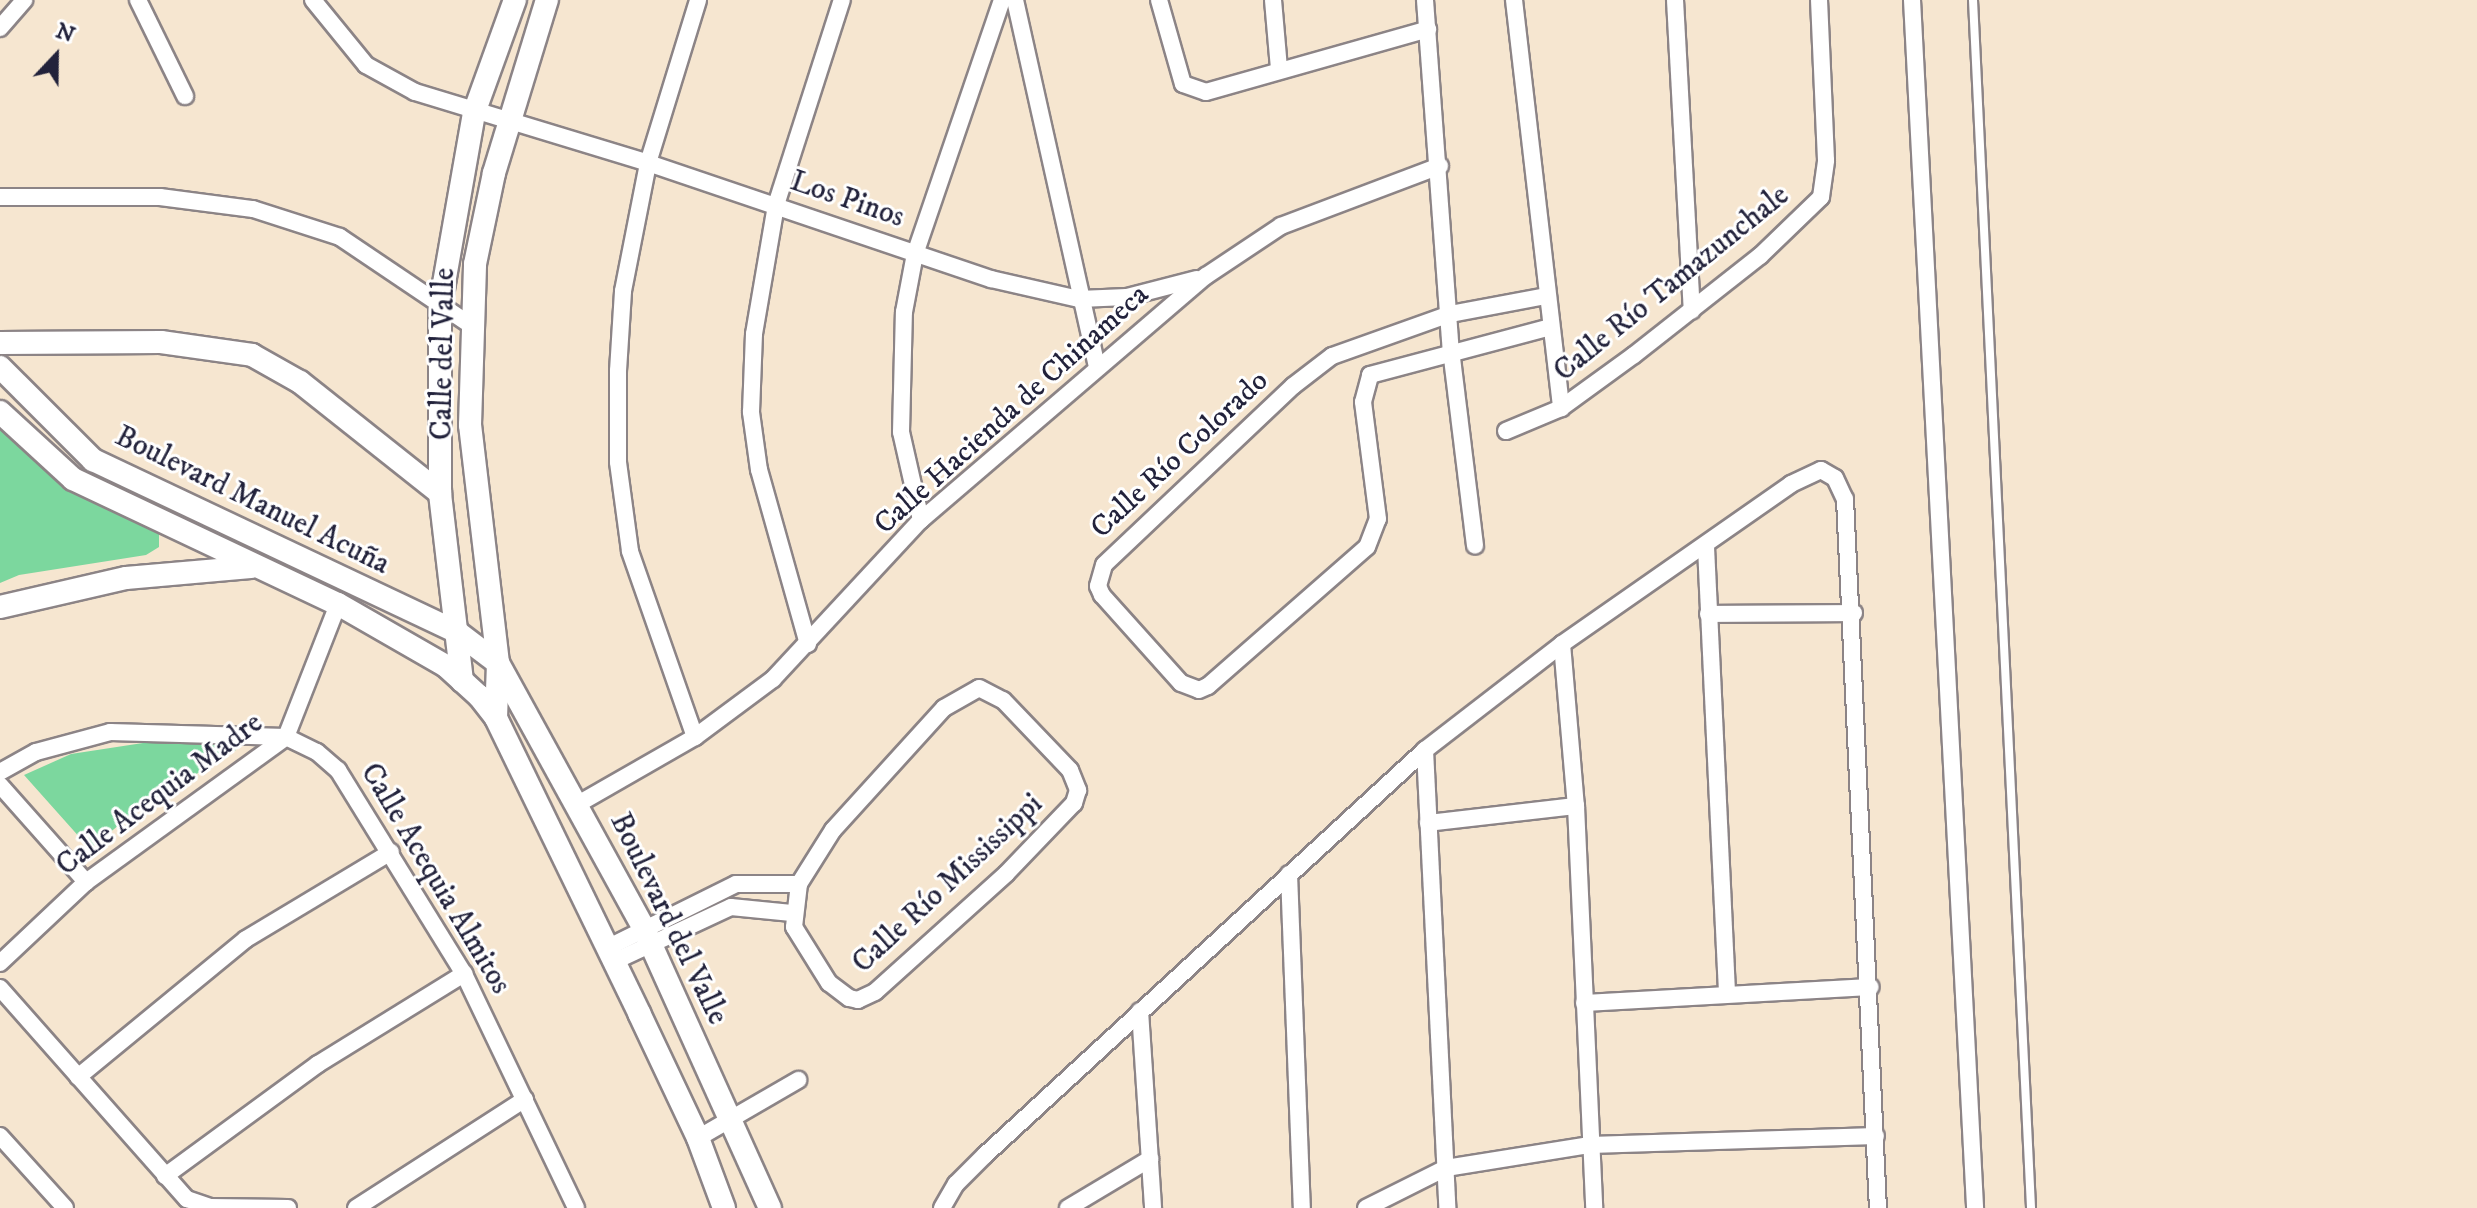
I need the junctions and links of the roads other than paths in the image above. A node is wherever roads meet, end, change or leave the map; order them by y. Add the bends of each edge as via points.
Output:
1 (24, 0) edge
2 (138, 0) edge
3 (313, 0) edge
4 (515, 0) edge
5 (547, 0) edge
6 (698, 0) edge
7 (842, 0) edge
8 (1002, 0) edge
9 (1015, 0) edge
10 (1159, 0) edge
11 (1273, 0) edge
12 (1425, 0) edge
13 (1514, 0) edge
14 (1675, 0) edge
15 (1819, 0) edge
16 (1912, 0) edge
17 (1973, 0) edge
18 (0, 28) edge
19 (1428, 29) junction
20 (1279, 68) junction
21 (185, 96) dead end
22 (474, 113) junction
23 (509, 124) junction
24 (648, 163) junction
25 (1440, 166) junction
26 (0, 197) edge
27 (776, 205) junction
28 (915, 254) junction
29 (1206, 276) junction
30 (1546, 296) junction
31 (1079, 299) junction
32 (440, 306) junction
33 (1692, 311) junction
34 (1450, 314) junction
35 (472, 326) junction
36 (1550, 327) junction
37 (0, 343) edge
38 (1451, 350) junction
39 (1097, 366) junction
40 (0, 367) edge
41 (1561, 408) junction
42 (0, 412) edge
43 (1506, 431) dead end
44 (440, 493) junction
45 (921, 520) junction
46 (1475, 546) dead end
47 (1706, 547) junction
48 (255, 566) junction
49 (338, 604) junction
50 (0, 607) edge
51 (1854, 613) junction
52 (1708, 614) junction
53 (457, 632) junction
54 (808, 644) junction
55 (1562, 644) junction
56 (498, 663) junction
57 (462, 681) junction
58 (496, 718) junction
59 (286, 737) junction
60 (695, 737) junction
61 (1425, 750) junction
62 (0, 772) edge
63 (0, 785) edge
64 (578, 804) junction
65 (1576, 806) junction
66 (1428, 823) junction
67 (391, 852) junction
68 (1289, 874) junction
69 (86, 882) junction
70 (799, 884) junction
71 (792, 913) junction
72 (648, 937) junction
73 (610, 955) junction
74 (0, 963) edge
75 (464, 974) junction
76 (1871, 987) junction
77 (0, 988) edge
78 (1727, 993) junction
79 (1584, 1003) junction
80 (1140, 1011) junction
81 (78, 1077) junction
82 (798, 1080) dead end
83 (525, 1099) junction
84 (731, 1119) junction
85 (0, 1136) edge
86 (1876, 1136) junction
87 (698, 1138) junction
88 (1590, 1145) junction
89 (1150, 1159) junction
90 (1446, 1168) junction
91 (165, 1176) junction
92 (766, 1206) edge
93 (65, 1208) edge
94 (288, 1208) edge
95 (356, 1208) edge
96 (576, 1208) edge
97 (724, 1208) edge
98 (942, 1208) edge
99 (1068, 1208) edge
100 (1153, 1208) edge
101 (1302, 1208) edge
102 (1366, 1208) edge
103 (1447, 1208) edge
104 (1594, 1208) edge
105 (1878, 1208) edge
106 (1975, 1208) edge
107 (2031, 1208) edge

1 - 18 street
2 - 21 street
3 - 22 street, Los Pinos via 366,65 415,92
4 - 22 street, Calle del Valle
5 - 23 street, Calle del Valle
6 - 24 street
7 - 27 street
8 - 28 street
9 - 31 street
10 - 20 street via 1183,84 1195,91 1220,89
11 - 20 street
12 - 19 street
13 - 30 street
14 - 33 street
15 - 33 street, Calle Río Tamazunchale via 1826,160 1821,197
16 - 106 street
17 - 107 lane
19 - 20 street
19 - 25 street
22 - 23 street, Los Pinos
22 - 32 street, Calle del Valle
23 - 24 street, Los Pinos
23 - 35 street, Calle del Valle via 482,221
24 - 27 street, Los Pinos
24 - 60 street via 623,291 618,462 640,586
25 - 29 street, Calle Hacienda de Chinameca via 1281,226
25 - 34 street
26 - 32 street via 160,197 253,209 340,237
27 - 28 street, Los Pinos
27 - 54 street via 754,334 751,412 775,542
28 - 31 street, Los Pinos
28 - 45 street via 898,377 901,432
29 - 31 street, Los Pinos via 1127,297
29 - 39 street, Calle Hacienda de Chinameca
30 - 34 street
30 - 36 street
31 - 39 street
32 - 35 street
32 - 44 street, Calle del Valle
33 - 41 street, Calle Río Tamazunchale
34 - 38 street
34 - 38 street, Calle Río Colorado via 1350,347 1315,368 1104,565 1098,586 1102,595 1181,683 1199,690 1208,686 1367,547 1378,519 1363,402 1366,381 1370,375
35 - 56 street, Calle del Valle via 470,425 476,509
36 - 38 street
36 - 41 street
37 - 44 street via 146,341 252,355 300,382
38 - 46 street
39 - 45 street, Calle Hacienda de Chinameca
40 - 53 street, Boulevard Manuel Acuña via 93,460
41 - 43 street, Calle Río Tamazunchale
42 - 48 street, Boulevard Manuel Acuña via 73,479
44 - 53 street, Calle del Valle
45 - 54 street, Calle Hacienda de Chinameca
47 - 51 street via 1811,471 1829,474 1845,499
47 - 52 street
47 - 55 street
48 - 49 street, Boulevard Manuel Acuña
48 - 50 street via 126,578
49 - 57 street, Boulevard Manuel Acuña via 428,654
49 - 59 street, Calle Acequia Madre
51 - 52 street
51 - 76 street
52 - 78 street
53 - 56 street, Boulevard Manuel Acuña
53 - 57 street, Calle del Valle
54 - 60 street, Calle Hacienda de Chinameca via 741,705
55 - 61 street
55 - 65 street
56 - 58 street, Calle del Valle
56 - 64 street, Boulevard del Valle
57 - 58 street
58 - 73 street
59 - 62 street, Calle Acequia Almitos via 110,732 48,748
59 - 67 street, Calle Acequia Almitos via 338,770
59 - 69 street, Calle Acequia Madre
60 - 64 street, Calle Hacienda de Chinameca
61 - 66 street
61 - 68 street
63 - 69 street
64 - 72 street, Boulevard del Valle
65 - 66 street
65 - 79 street
66 - 90 street
67 - 75 street, Calle Acequia Almitos
67 - 81 street via 236,947
68 - 80 street
68 - 101 street
69 - 74 street, Calle Acequia Madre
70 - 71 street, Calle Río Mississippi
70 - 71 street, Calle Río Mississippi via 833,830 944,708 965,692 979,688 1003,700 1076,781 1074,803 1063,817 866,998 849,998 829,983 803,946
70 - 72 street via 736,884
71 - 72 street via 731,907
72 - 73 street
72 - 84 street, Boulevard del Valle
73 - 87 street
75 - 83 street, Calle Acequia Almitos
75 - 91 street via 318,1064
76 - 78 street
76 - 86 street
77 - 81 street
78 - 79 street
79 - 88 street
80 - 89 street
80 - 98 street via 985,1155 956,1184
81 - 91 street
82 - 84 street
83 - 95 street
83 - 96 street, Calle Acequia Almitos
84 - 87 street
84 - 92 street, Boulevard del Valle
85 - 93 street
86 - 88 street
86 - 105 street
87 - 97 street
88 - 90 street
88 - 104 street
89 - 99 street
89 - 100 street
90 - 102 street
90 - 103 street
91 - 94 street via 200,1206

